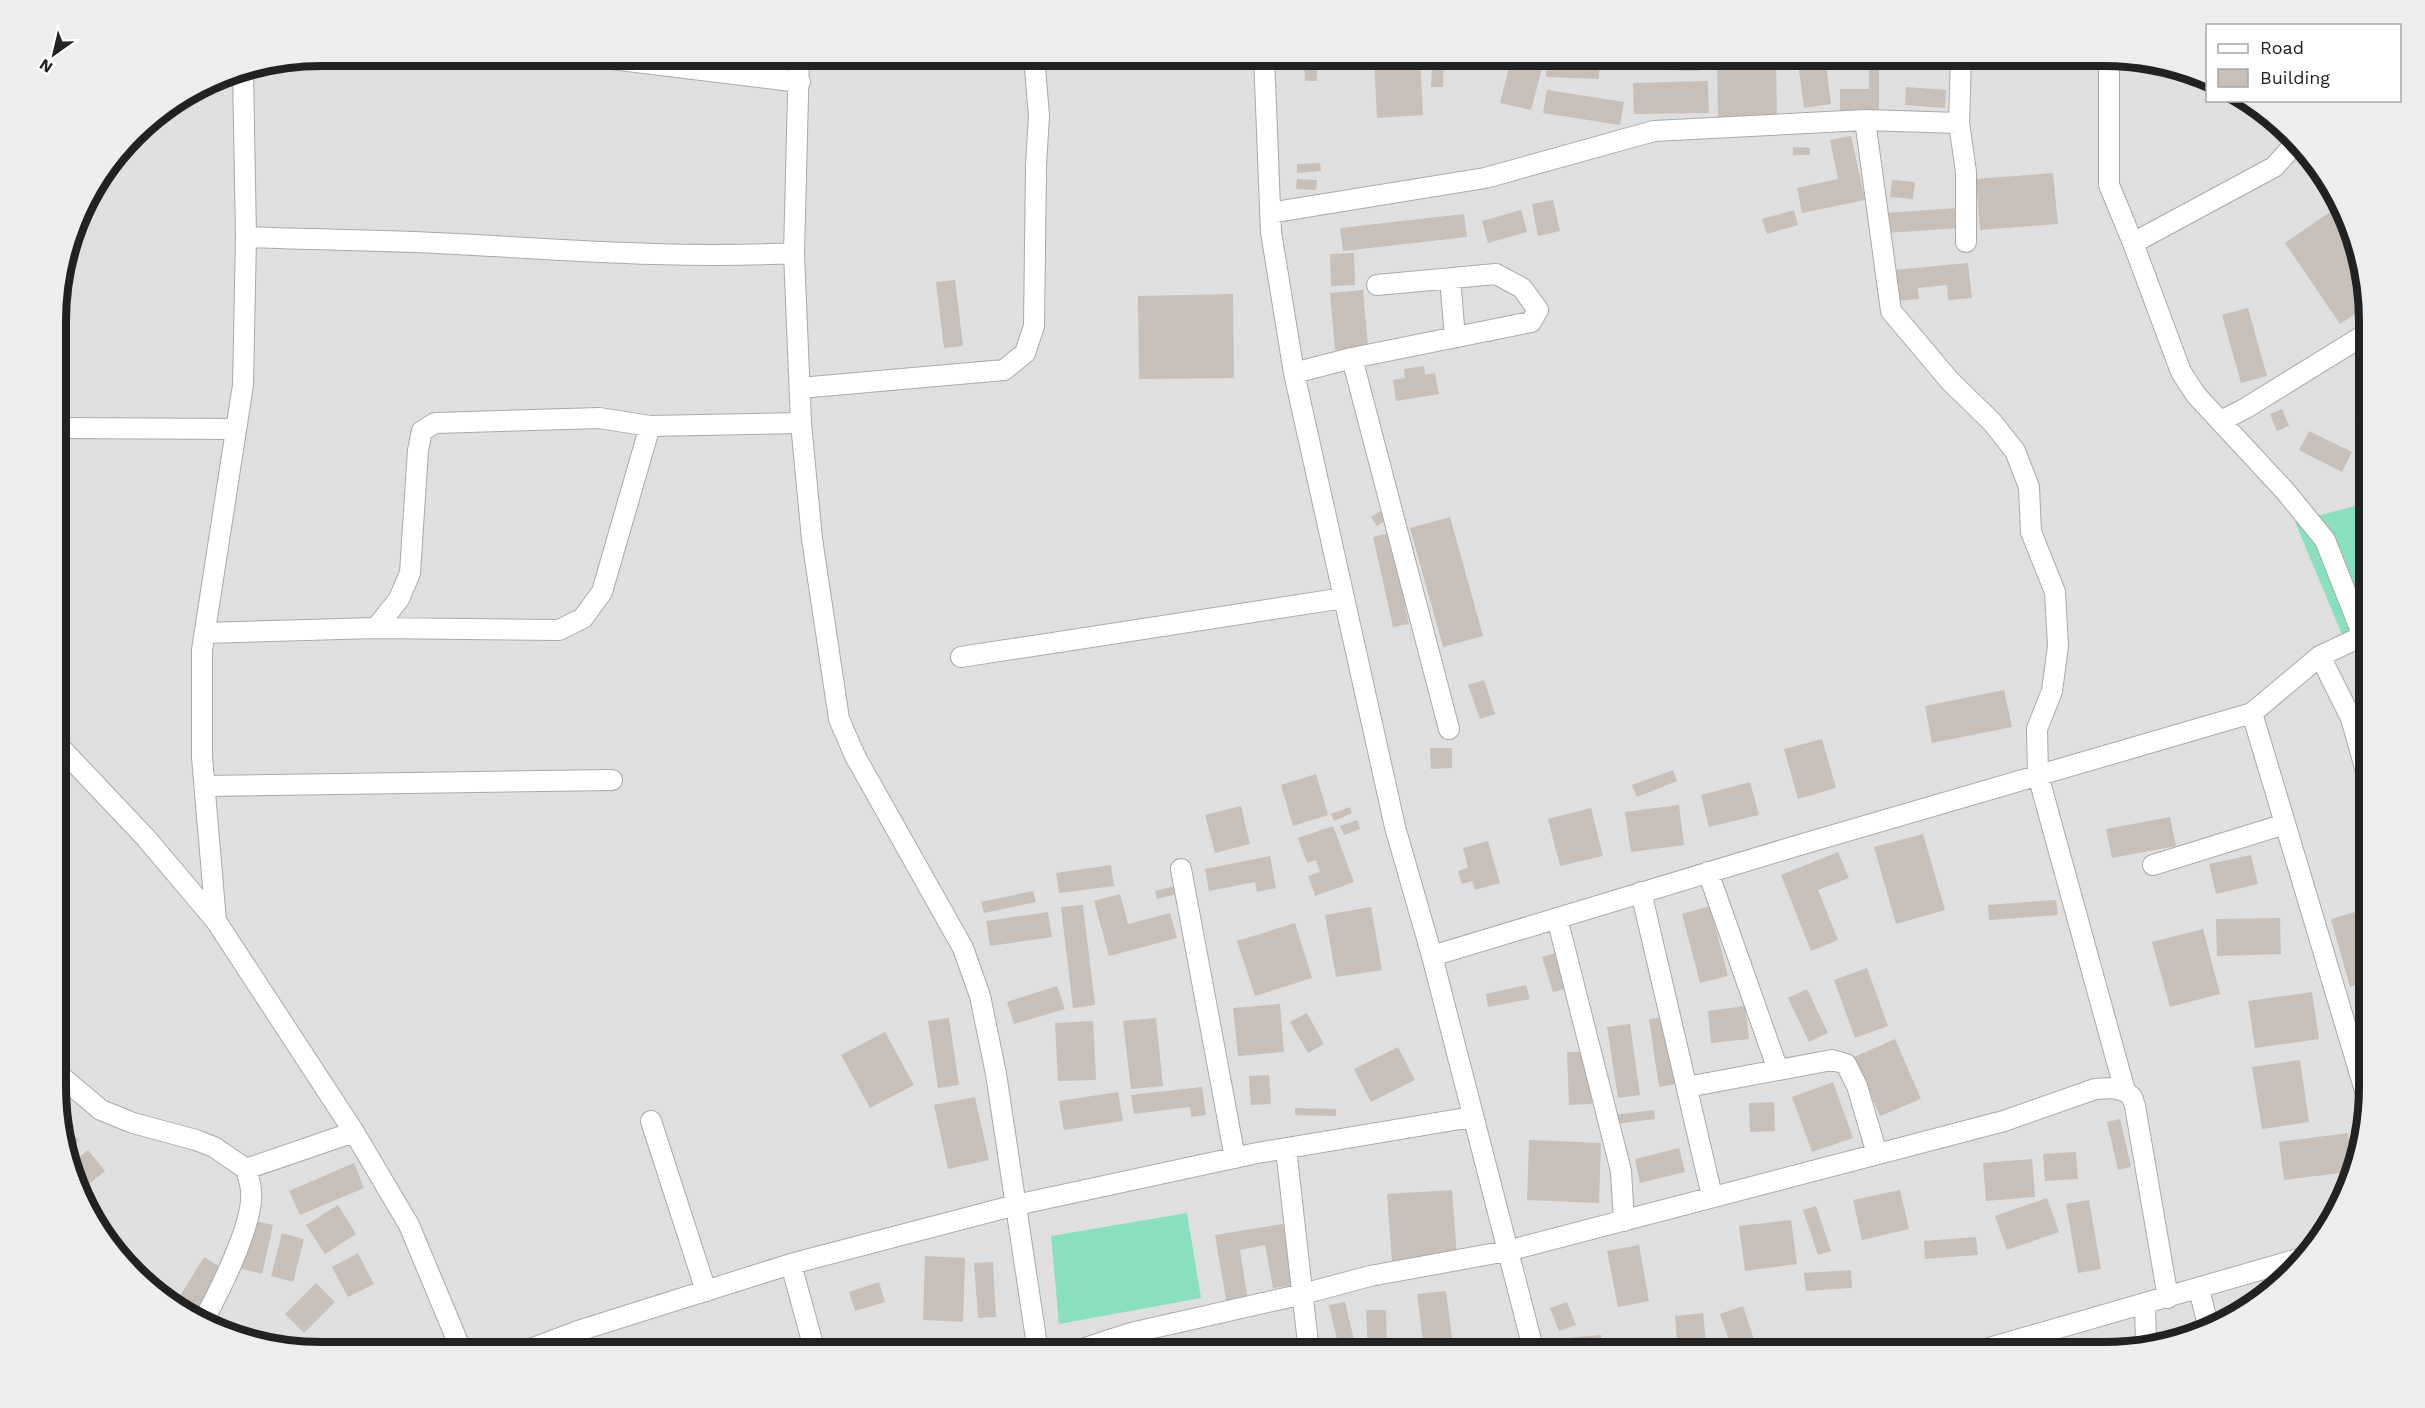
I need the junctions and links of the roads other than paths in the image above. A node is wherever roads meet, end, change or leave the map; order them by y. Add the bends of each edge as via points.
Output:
1 (669, 66) edge
2 (799, 66) edge
3 (1035, 66) edge
4 (1264, 66) edge
5 (1961, 66) edge
6 (2109, 66) edge
7 (243, 79) edge
8 (800, 82) junction
9 (1865, 120) junction
10 (1959, 123) junction
11 (2291, 148) edge
12 (1270, 213) junction
13 (246, 237) junction
14 (1966, 242) dead end
15 (2133, 243) junction
16 (794, 253) junction
17 (1450, 279) junction
18 (1377, 285) dead end
19 (1455, 337) junction
20 (2359, 338) edge
21 (1352, 358) junction
22 (1294, 373) junction
23 (800, 388) junction
24 (2221, 421) junction
25 (801, 423) junction
26 (650, 426) junction
27 (66, 428) edge
28 (237, 429) junction
29 (1344, 598) junction
30 (2359, 618) edge
31 (376, 628) junction
32 (204, 633) junction
33 (2359, 637) edge
34 (2320, 656) junction
35 (961, 657) dead end
36 (2252, 713) junction
37 (1449, 729) dead end
38 (2359, 746) edge
39 (66, 754) edge
40 (2038, 775) junction
41 (612, 780) dead end
42 (207, 786) junction
43 (2285, 824) junction
44 (2153, 865) dead end
45 (1181, 869) dead end
46 (1708, 872) junction
47 (1641, 892) junction
48 (1557, 918) junction
49 (216, 921) junction
50 (1432, 956) junction
51 (1778, 1070) junction
52 (2359, 1071) edge
53 (66, 1081) edge
54 (1687, 1087) junction
55 (2125, 1091) junction
56 (1472, 1117) junction
57 (651, 1121) dead end
58 (354, 1132) junction
59 (1286, 1149) junction
60 (1877, 1154) junction
61 (1235, 1158) junction
62 (246, 1169) junction
63 (1712, 1196) junction
64 (1016, 1205) junction
65 (1624, 1221) junction
66 (1507, 1251) junction
67 (2289, 1262) edge
68 (791, 1264) junction
69 (2199, 1289) junction
70 (706, 1291) junction
71 (1303, 1294) junction
72 (2169, 1298) junction
73 (2145, 1304) junction
74 (206, 1315) edge
75 (2207, 1320) edge
76 (2146, 1338) edge
77 (458, 1342) edge
78 (549, 1342) edge
79 (812, 1342) edge
80 (1037, 1342) edge
81 (1104, 1342) edge
82 (1308, 1342) edge
83 (1531, 1342) edge
84 (2010, 1342) edge

1 - 8 street
2 - 8 street
3 - 23 street via 1039,116 1034,326 1025,353 1004,370
4 - 12 street
5 - 10 street
6 - 15 street via 2109,185
7 - 13 street
8 - 16 street
9 - 10 street
9 - 12 street via 1654,131 1485,178
9 - 40 street via 1891,310 2015,451 2029,487 2031,532 2055,592 2058,646 2052,691 2037,729
10 - 14 street via 1966,172
11 - 15 street via 2274,167
12 - 22 street
13 - 16 street via 624,254
13 - 28 street via 243,385
15 - 24 street via 2181,372
16 - 23 street
17 - 18 street
17 - 19 street
17 - 19 street via 1496,274 1522,288 1538,310 1531,322
19 - 21 street
20 - 24 street
21 - 22 street
21 - 37 street
22 - 29 street
23 - 25 street
24 - 30 street via 2325,540
25 - 26 street
25 - 64 street via 812,539 839,719 855,756 963,948 989,1032
26 - 31 street via 602,592 583,618 559,630
26 - 31 street via 599,418 435,423 422,431 410,573 399,598
27 - 28 street
28 - 32 street
29 - 35 street
29 - 50 street via 1395,827
31 - 32 street
32 - 42 street via 202,757
33 - 34 street
34 - 36 street
34 - 38 street via 2351,718
36 - 40 street
36 - 43 street
39 - 49 street
40 - 46 street
40 - 55 street
41 - 42 street
42 - 49 street
43 - 44 street
43 - 52 street
45 - 61 street
46 - 47 street
46 - 51 street
47 - 48 street
47 - 54 street
48 - 50 street
48 - 65 street via 1621,1171
49 - 58 street
50 - 56 street
51 - 54 street
51 - 60 street via 1832,1060 1846,1064 1857,1086
53 - 62 street via 101,1110 214,1147
54 - 63 street
55 - 60 street via 2095,1089 2004,1121
55 - 72 street via 2135,1106
56 - 59 street
56 - 66 street
57 - 70 street
58 - 62 street
58 - 77 street via 409,1225
59 - 61 street
59 - 71 street
60 - 63 street
61 - 64 street
62 - 74 street via 252,1194 244,1228 225,1281
63 - 65 street
64 - 68 street
64 - 80 street
65 - 66 street
66 - 71 street via 1370,1276
66 - 83 street
67 - 69 street
68 - 70 street
68 - 79 street
69 - 72 street
69 - 75 street
70 - 78 street
71 - 81 street
71 - 82 street
72 - 73 street
73 - 76 street
73 - 84 street

